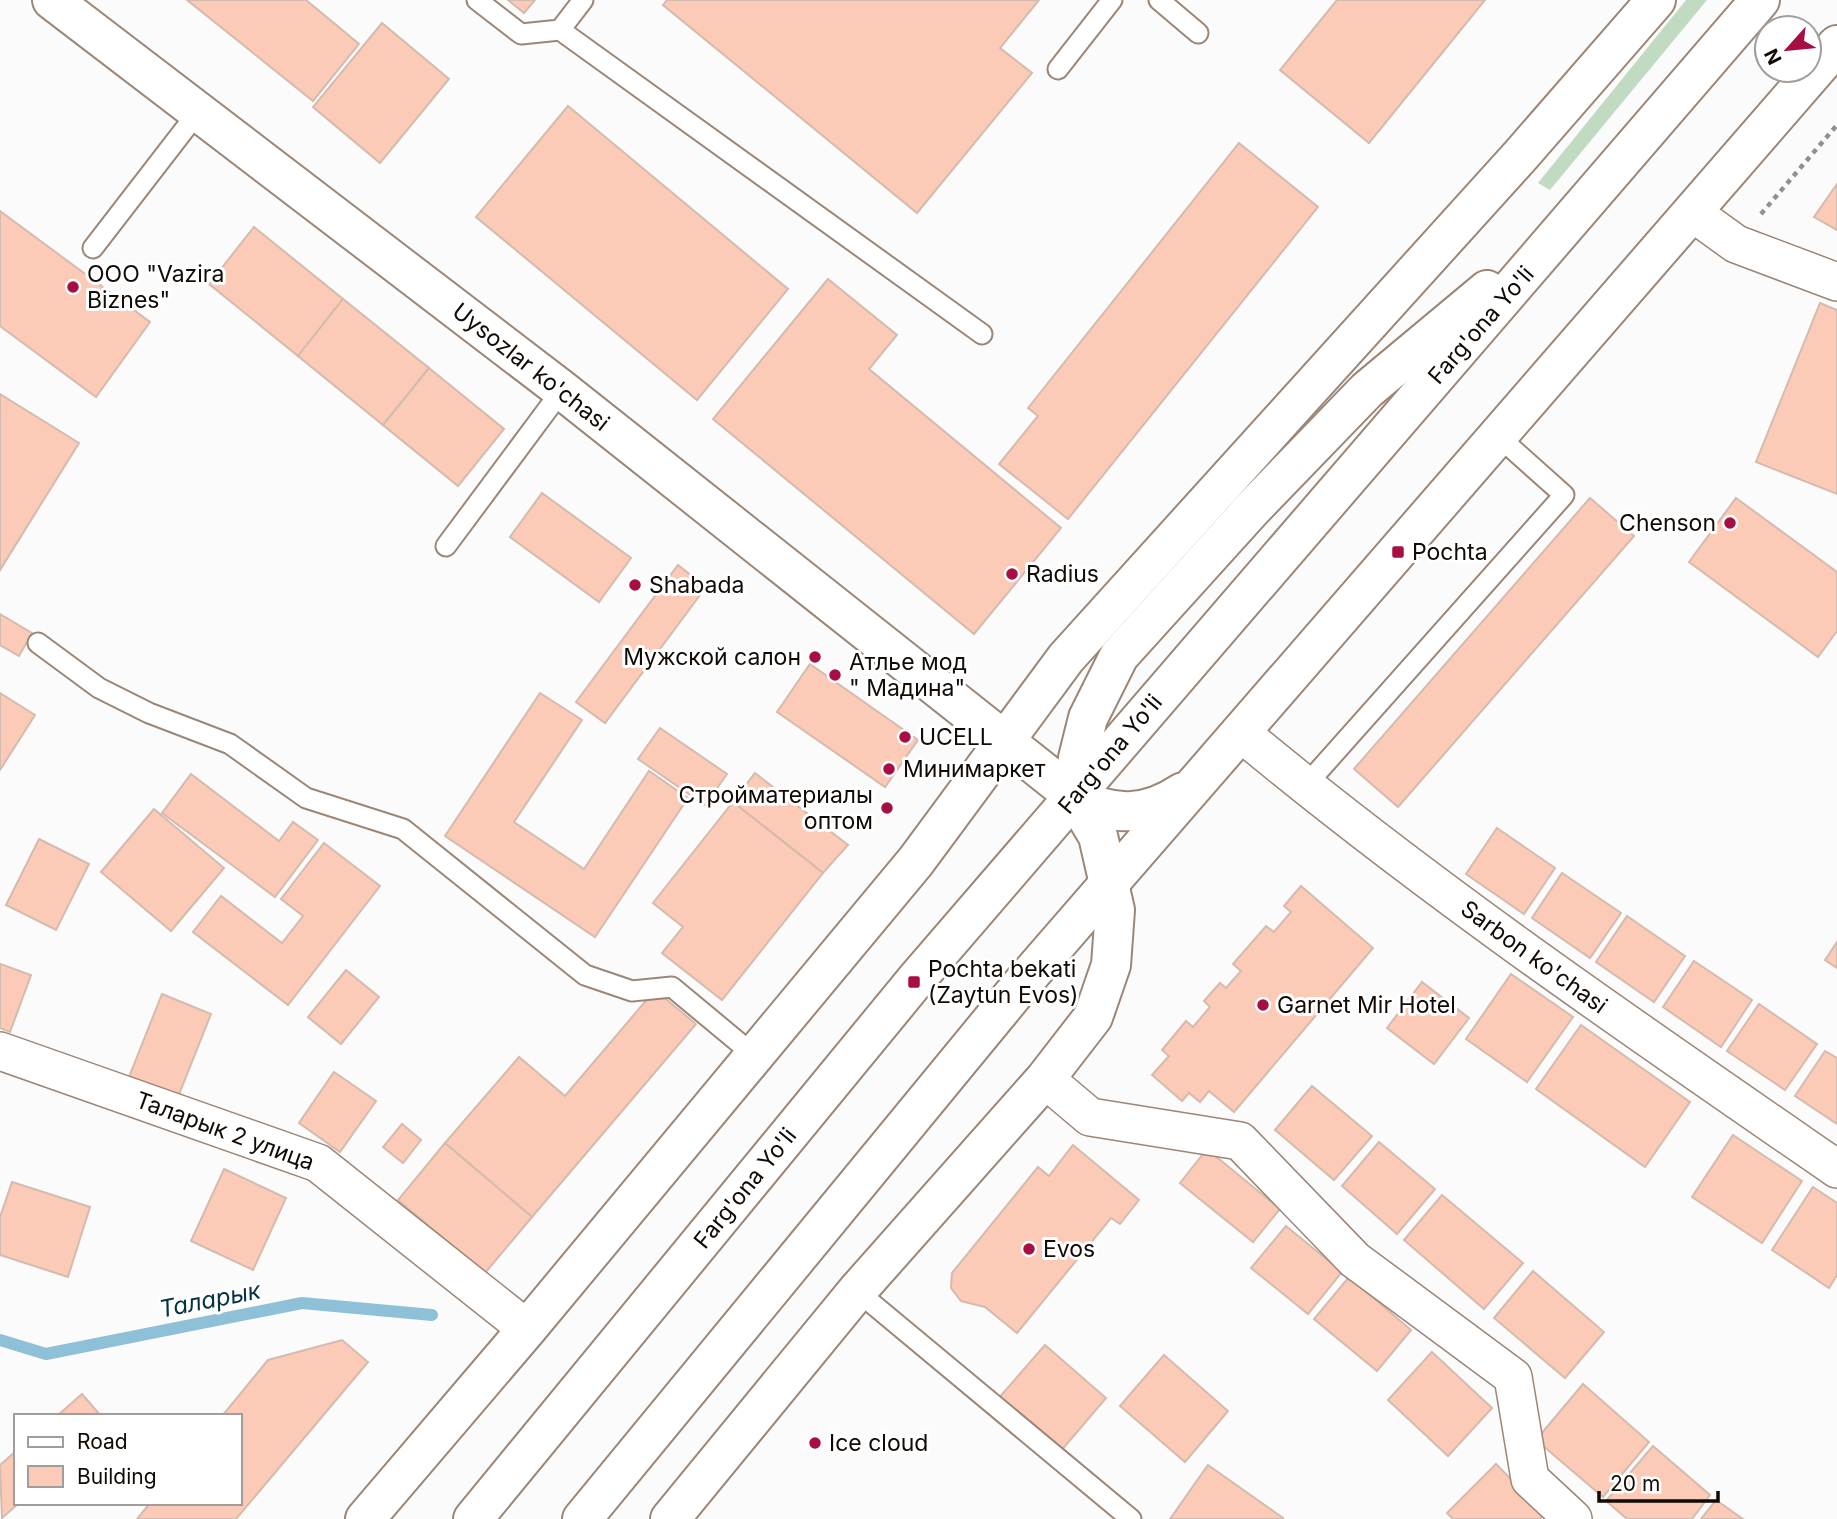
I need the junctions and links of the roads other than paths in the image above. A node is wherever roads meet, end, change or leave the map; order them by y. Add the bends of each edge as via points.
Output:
1 (52, 0) edge
2 (477, 0) edge
3 (583, 0) edge
4 (1112, 0) edge
5 (1159, 0) edge
6 (1656, 0) edge
7 (1760, 0) edge
8 (560, 30) junction
9 (1198, 33) dead end
10 (1837, 45) edge
11 (1058, 69) dead end
12 (198, 112) junction
13 (1580, 212) junction
14 (1693, 213) junction
15 (93, 248) dead end
16 (1837, 282) edge
17 (982, 334) dead end
18 (562, 390) junction
19 (1499, 437) junction
20 (446, 546) dead end
21 (38, 643) dead end
22 (1240, 732) junction
23 (1004, 741) junction
24 (1306, 785) junction
25 (1192, 786) junction
26 (1074, 796) junction
27 (1111, 881) junction
28 (0, 1051) edge
29 (755, 1056) junction
30 (1045, 1079) junction
31 (1837, 1169) edge
32 (857, 1291) junction
33 (527, 1329) junction
34 (513, 1470) junction
35 (684, 1515) edge
36 (365, 1519) edge
37 (461, 1519) edge
38 (473, 1519) edge
39 (582, 1519) edge
40 (1132, 1519) edge
41 (1573, 1519) edge

1 - 12 main road, Uysozlar ko'chasi
2 - 8 lane via 521,34
3 - 8 lane
4 - 11 lane
5 - 9 lane
6 - 23 main road via 1066,658
7 - 13 main road, Farg'ona Yo'li
8 - 17 lane
10 - 14 main road
12 - 15 lane
12 - 18 main road, Uysozlar ko'chasi
13 - 26 main road, Farg'ona Yo'li
13 - 26 main road via 1367,390 1119,656 1088,718
14 - 16 street via 1736,244
14 - 19 main road
18 - 20 lane
18 - 23 main road, Uysozlar ko'chasi
19 - 22 main road
19 - 24 lane via 1564,495
21 - 29 lane via 99,688 230,744 306,798 403,829 585,975 632,991 672,987
22 - 24 street, Sarbon ko'chasi
22 - 25 main road
23 - 26 main road, Uysozlar ko'chasi
23 - 29 main road via 916,861
24 - 31 street, Sarbon ko'chasi via 1569,985
25 - 26 main road via 1138,812 1107,811
25 - 27 main road
26 - 27 main road via 1098,836
26 - 34 main road, Farg'ona Yo'li
27 - 30 main road via 1115,938 1104,992 1079,1038
27 - 39 main road
28 - 33 street, Таларык 2 улица via 318,1163
29 - 33 main road
30 - 32 main road
30 - 41 street via 1090,1117 1240,1141 1355,1260 1513,1377 1530,1479
32 - 35 main road
32 - 40 lane
33 - 36 main road
34 - 37 main road
34 - 38 main road, Farg'ona Yo'li

